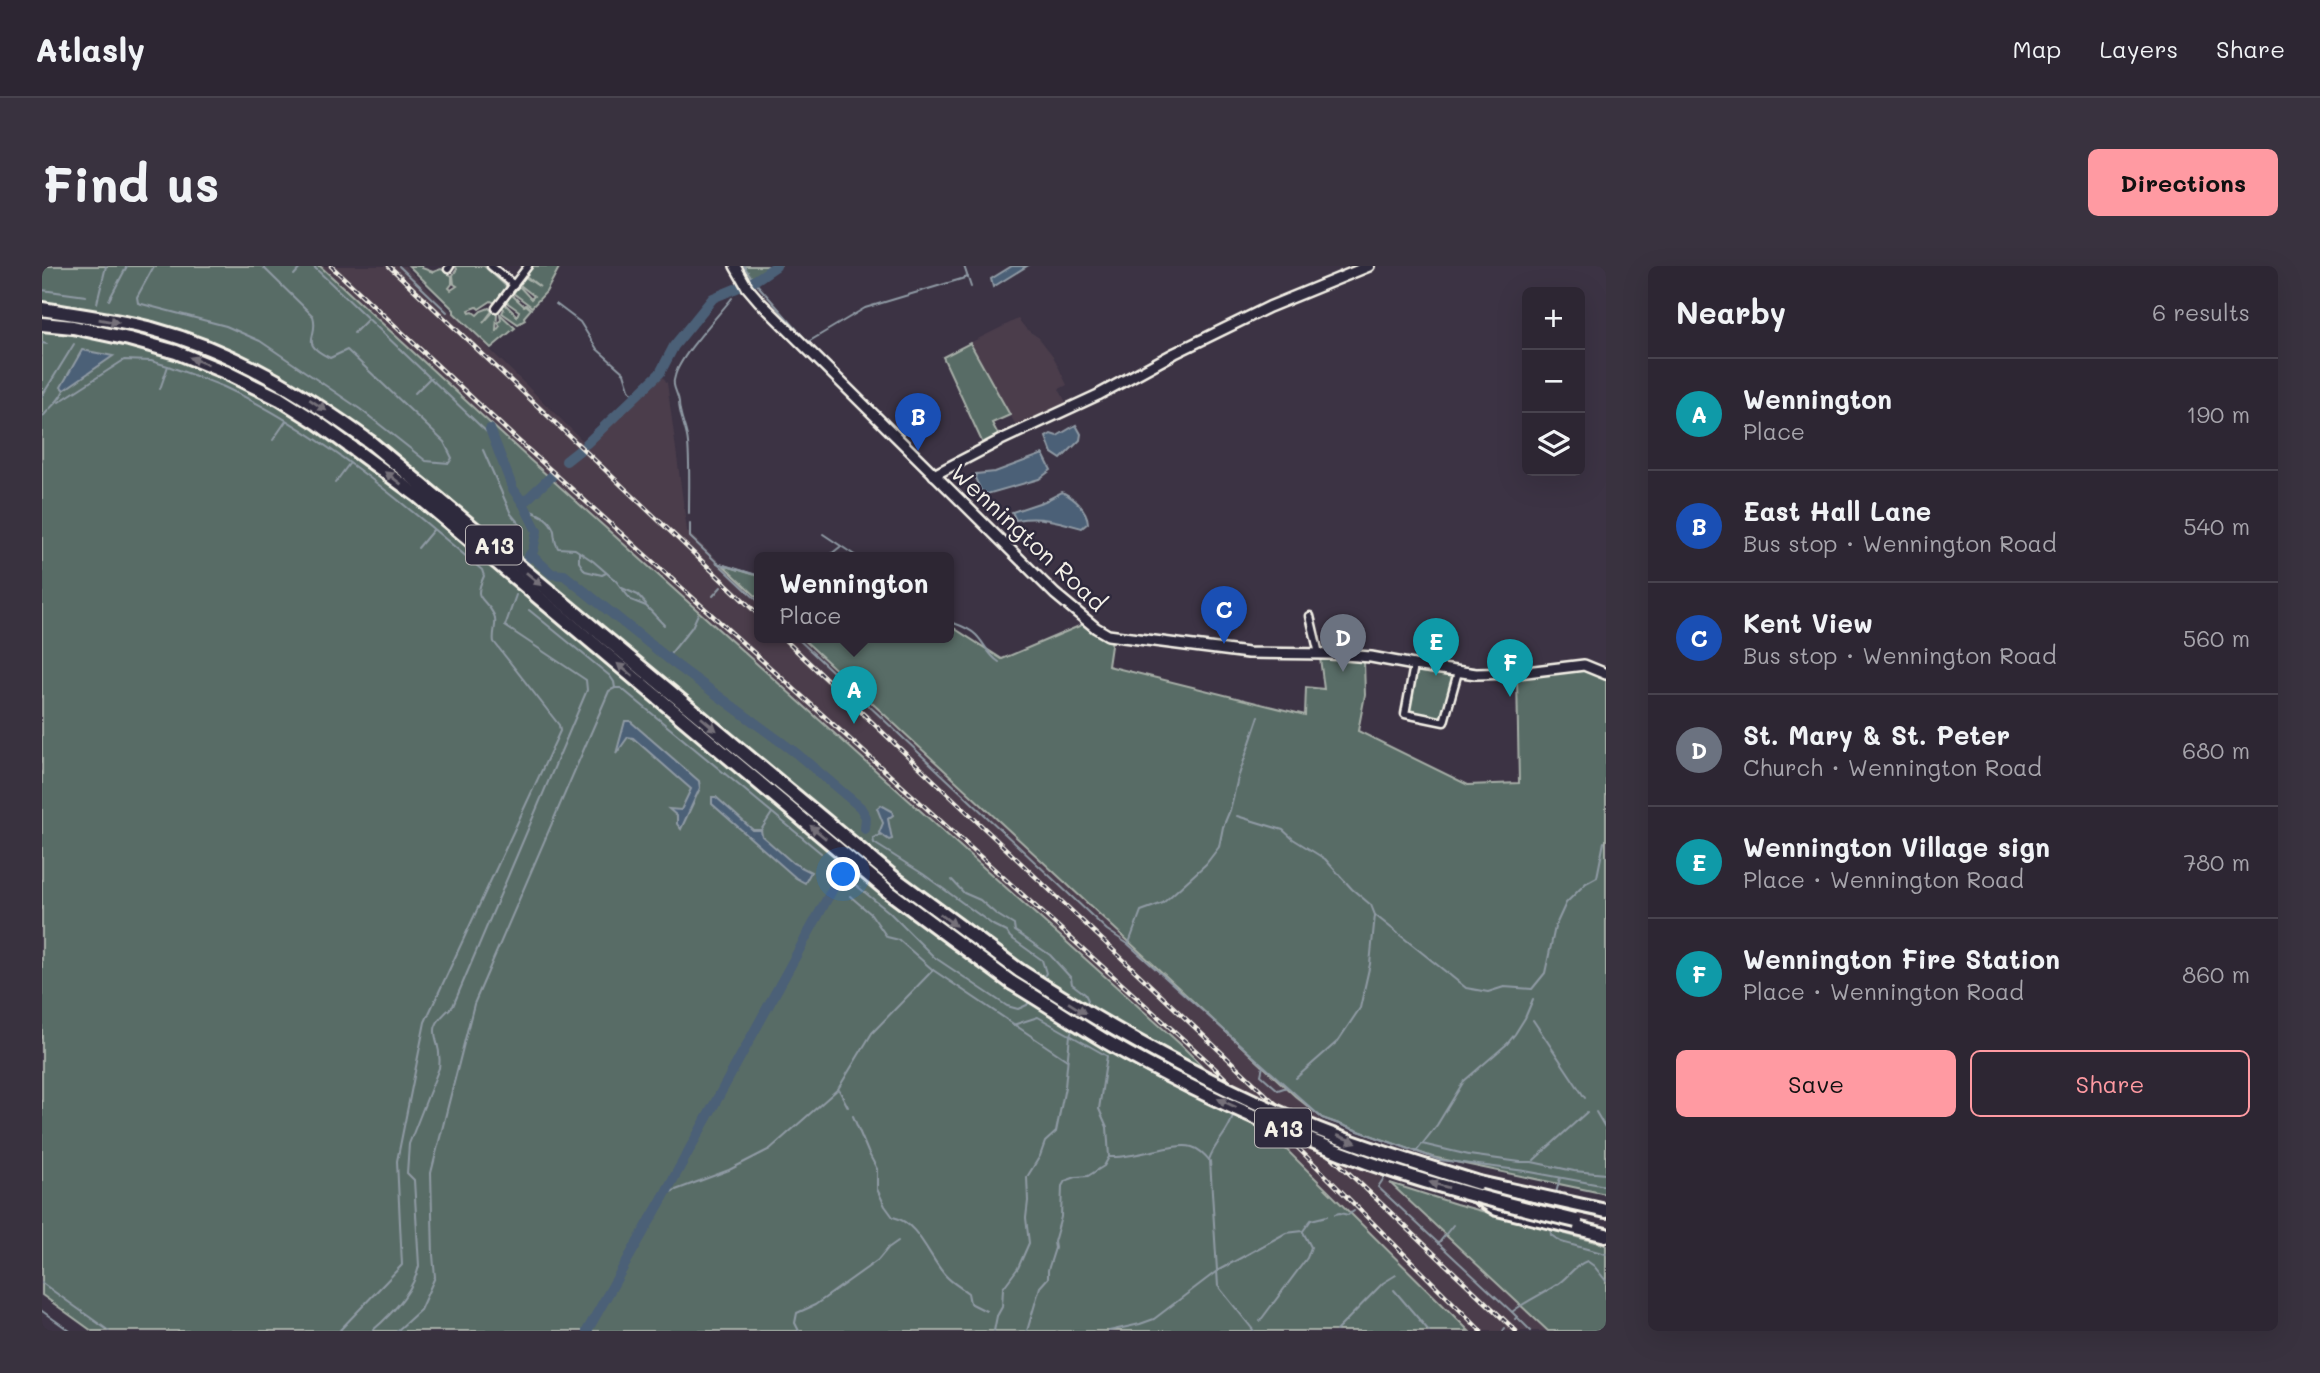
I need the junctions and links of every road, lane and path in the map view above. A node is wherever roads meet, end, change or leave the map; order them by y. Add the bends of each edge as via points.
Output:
1 (491, 266) edge
2 (528, 266) edge
3 (735, 266) edge
4 (1369, 266) edge
5 (514, 285) junction
6 (496, 308) dead end
7 (42, 309) edge
8 (42, 324) edge
9 (934, 475) junction
10 (1310, 616) dead end
11 (1320, 654) junction
12 (1414, 665) junction
13 (1458, 672) junction
14 (1606, 674) edge
15 (1016, 977) junction
16 (1606, 1211) edge
17 (1575, 1224) junction
18 (1606, 1227) edge
19 (1606, 1235) edge

1 - 5 street
2 - 5 street
3 - 9 main road, Wennington Road via 747,287
4 - 9 main road via 1269,307
5 - 6 street
7 -> 15 highway, A13 via 152,329 202,345 269,376 322,408 370,442
15 -> 8 highway, A13 via 889,892 418,496 318,423 280,399 176,352
9 - 11 main road, Wennington Road via 1055,594 1103,632 1248,653
10 - 11 street
11 - 12 main road, Wennington Road
12 - 13 main road, Wennington Road
12 - 13 street via 1405,714 1444,722
13 - 14 main road, Wennington Road via 1518,673 1584,665
15 -> 16 highway, A13, bridge via 1195,1074 1317,1129 1479,1183
17 -> 15 highway, A13, bridge via 1341,1153 1222,1101 1109,1043
17 - 18 highway, A13
17 - 19 highway

